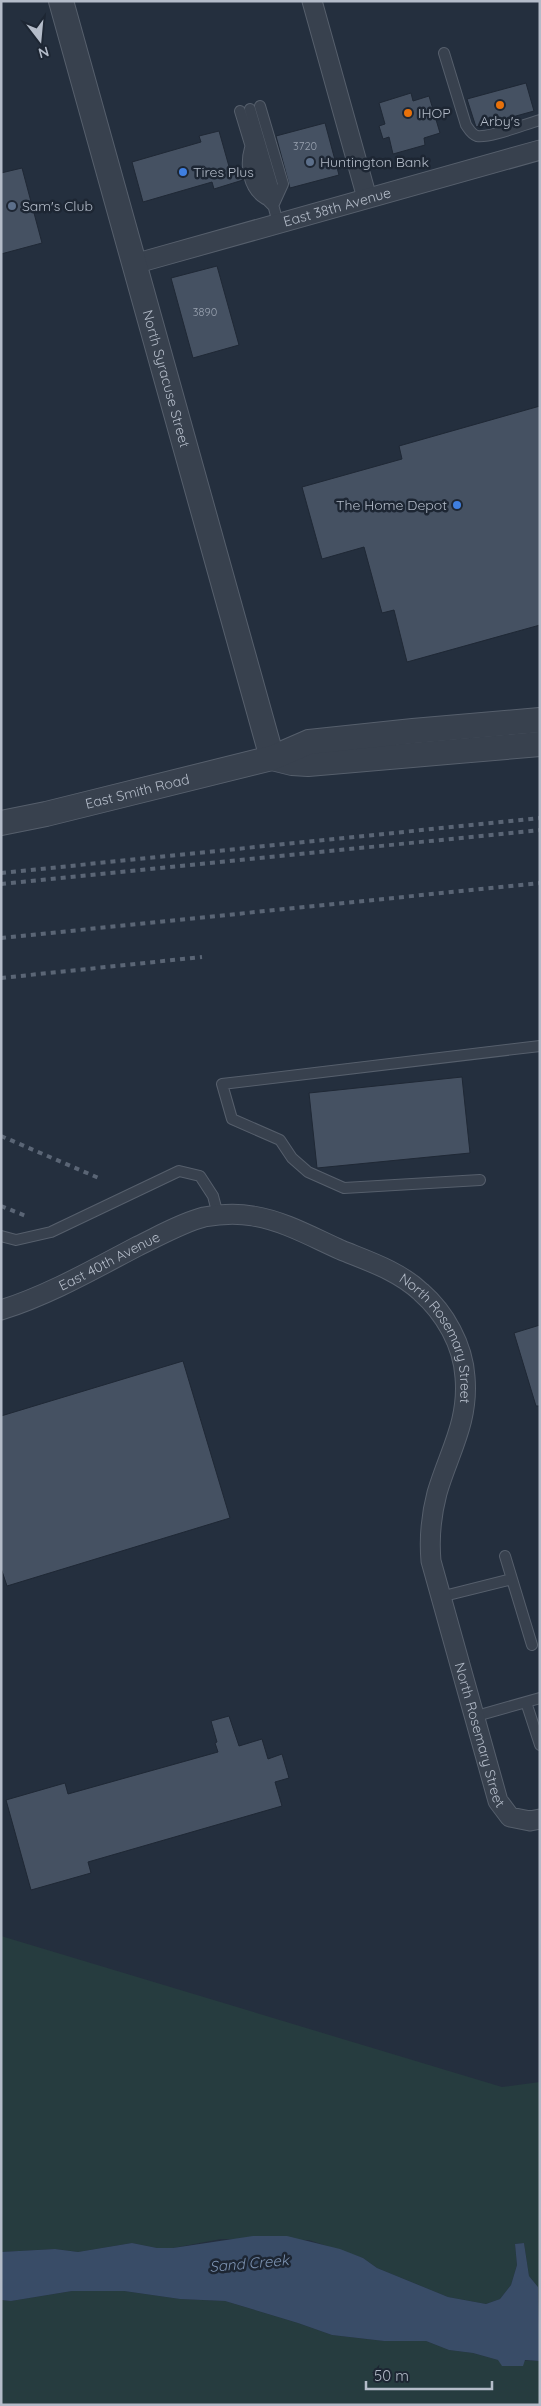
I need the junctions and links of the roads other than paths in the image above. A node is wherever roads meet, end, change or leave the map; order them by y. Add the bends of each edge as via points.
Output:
1 (61, 1) edge
2 (312, 1) edge
3 (444, 53) dead end
4 (540, 120) edge
5 (540, 150) edge
6 (367, 198) junction
7 (273, 209) junction
8 (134, 264) junction
9 (540, 720) edge
10 (540, 744) edge
11 (272, 758) junction
12 (1, 823) edge
13 (540, 1046) edge
14 (480, 1180) dead end
15 (218, 1215) junction
16 (1, 1236) edge
17 (1, 1310) edge
18 (505, 1556) dead end
19 (512, 1579) junction
20 (440, 1597) junction
21 (532, 1645) dead end
22 (540, 1698) edge
23 (526, 1702) junction
24 (473, 1717) junction
25 (540, 1745) edge
26 (540, 1819) edge

1 - 8 street, North Syracuse Street
2 - 6 street
3 - 4 lane via 471,133 486,135
5 - 6 street, East 38th Avenue
6 - 7 street, East 38th Avenue
7 - 7 lane via 283,184 250,109 250,147
7 - 8 street, East 38th Avenue
8 - 11 street, North Syracuse Street
9 - 11 street, East Smith Road via 309,742
10 - 11 street, East Smith Road via 308,764
11 - 12 street, East Smith Road
13 - 14 lane via 222,1084 232,1119 280,1140 292,1158 308,1172 344,1188
15 - 16 lane via 213,1196 200,1176 179,1170 51,1232 16,1240
15 - 17 street, East 40th Avenue via 164,1233 50,1291
15 - 20 street, North Rosemary Street via 277,1221 392,1272 420,1291 447,1322 463,1363 466,1389 460,1434 438,1493 430,1527 430,1561
18 - 19 lane
19 - 20 lane
19 - 21 lane
20 - 24 street, North Rosemary Street
22 - 23 lane
23 - 24 lane
23 - 25 lane
24 - 26 street, North Rosemary Street via 498,1801 510,1817 530,1821

